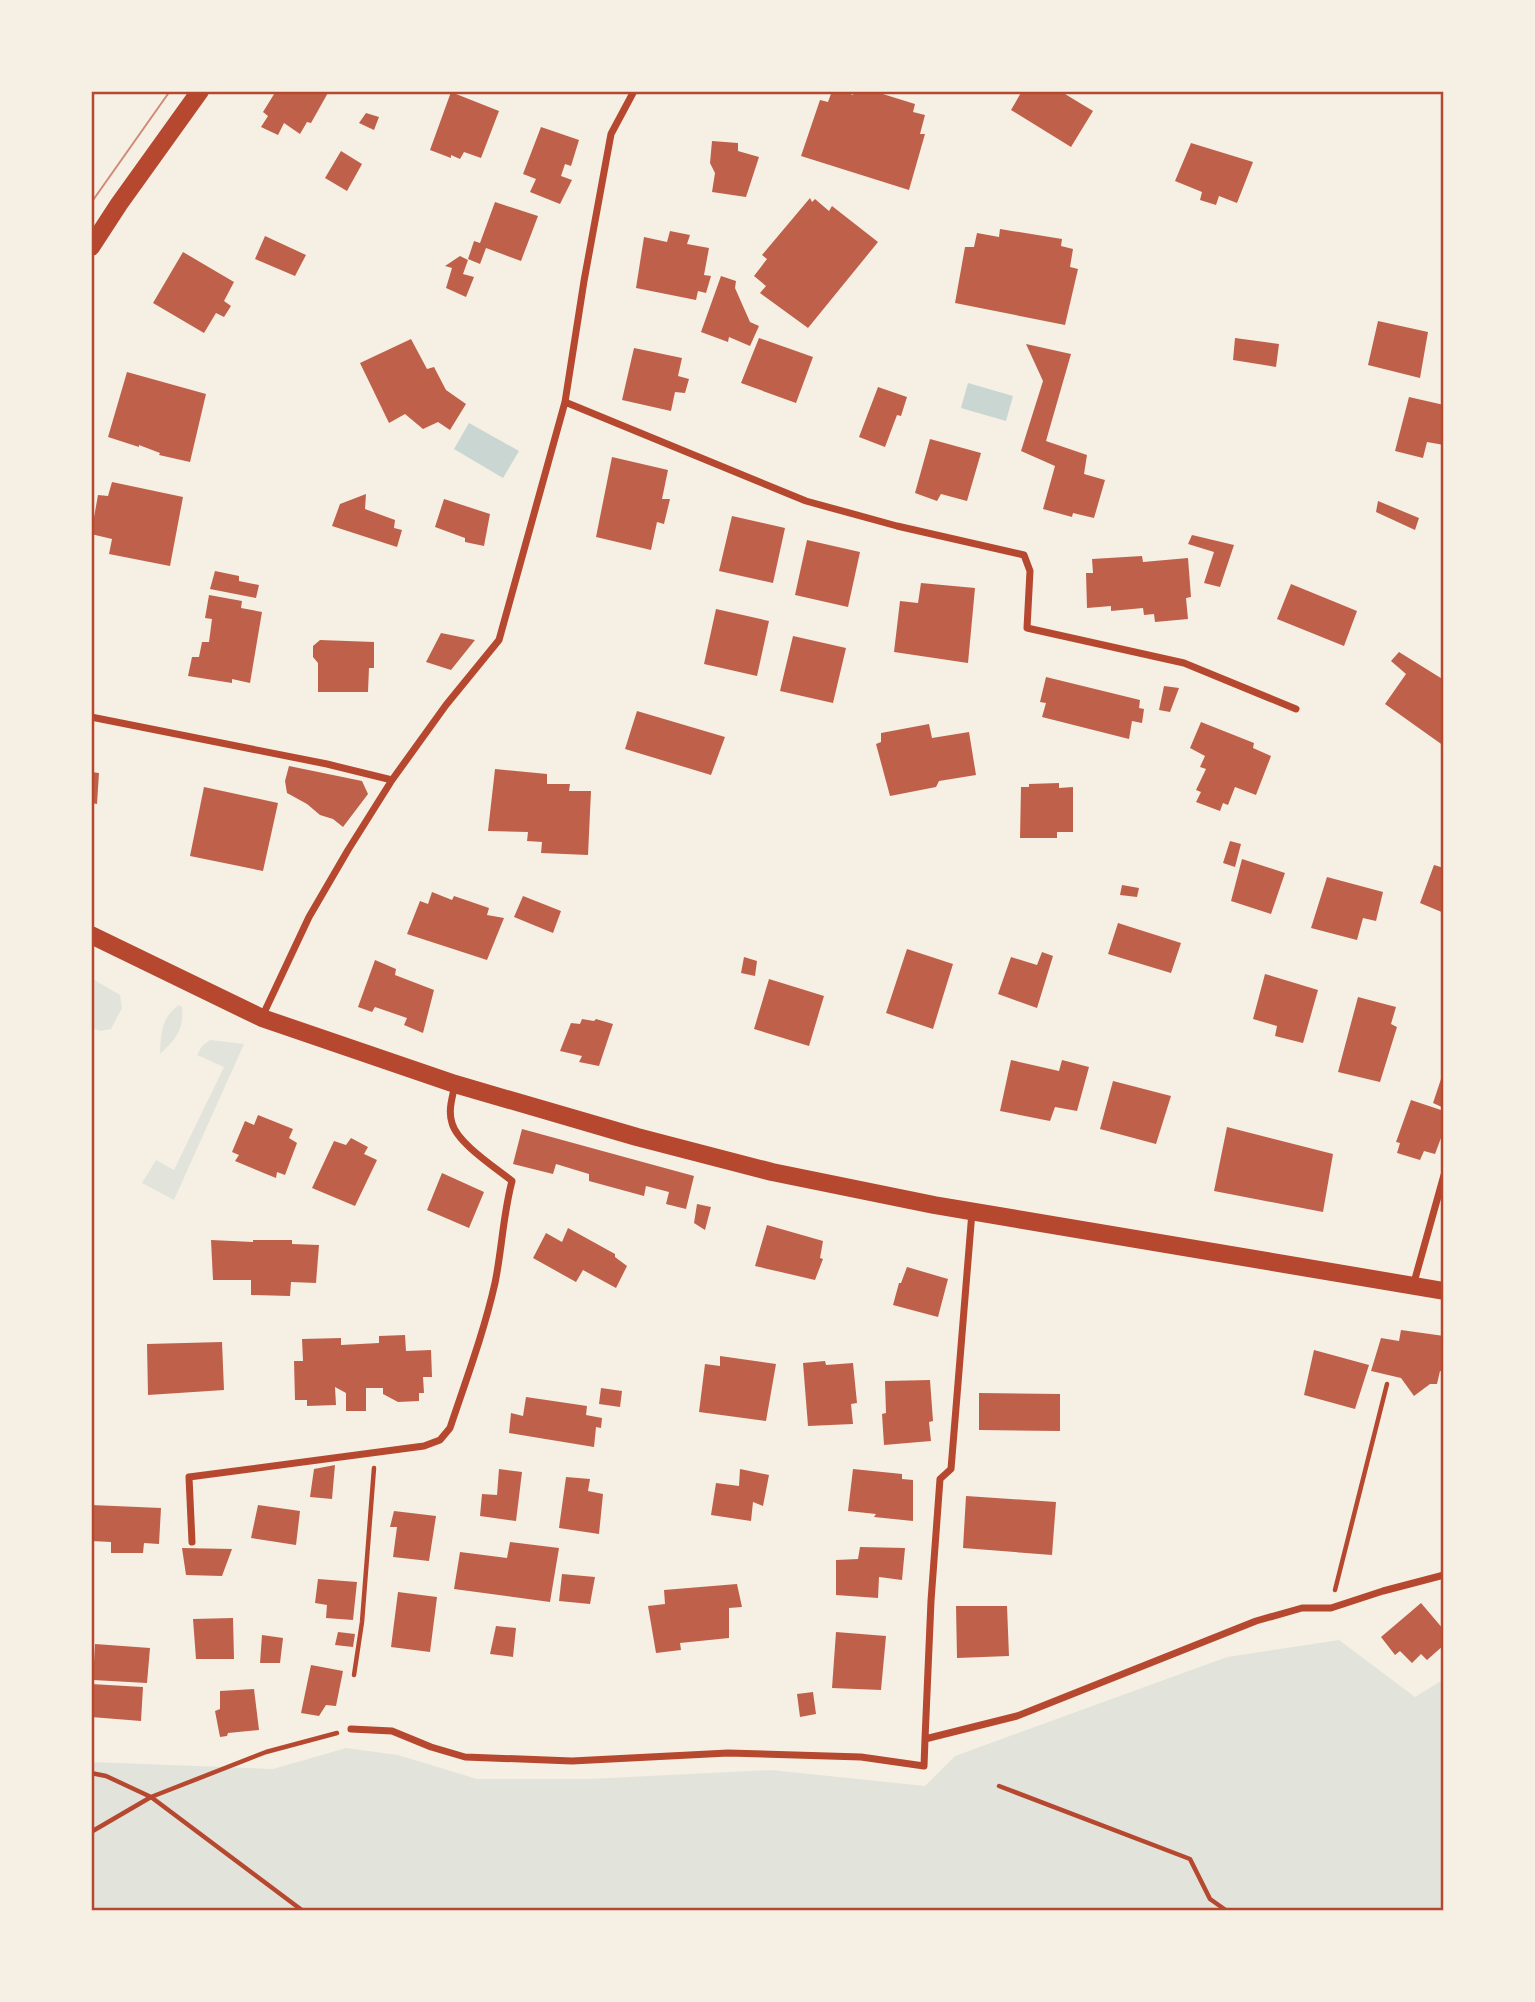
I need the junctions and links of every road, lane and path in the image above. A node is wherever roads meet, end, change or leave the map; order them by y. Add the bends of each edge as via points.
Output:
1 (200, 91) edge
2 (634, 91) edge
3 (91, 247) edge
4 (565, 402) junction
5 (1296, 709) dead end
6 (91, 717) edge
7 (392, 780) junction
8 (91, 935) edge
9 (262, 1018) junction
10 (455, 1084) junction
11 (1444, 1175) edge
12 (972, 1211) junction
13 (1413, 1286) junction
14 (1444, 1291) edge
15 (1387, 1384) dead end
16 (375, 1453) junction
17 (192, 1542) dead end
18 (1444, 1575) edge
19 (1331, 1608) junction
20 (354, 1675) dead end
21 (351, 1729) joint
22 (925, 1740) junction
23 (91, 1773) edge
24 (999, 1786) dead end
25 (151, 1797) junction
26 (91, 1832) edge
27 (303, 1911) edge
28 (1227, 1911) edge

1 - 3 main road
2 - 4 street via 611,134
4 - 5 street via 806,501 1024,555 1030,571 1027,628 1184,663
4 - 7 street via 499,640
6 - 7 street
7 - 9 street via 309,917
8 - 9 main road
9 - 10 main road
10 - 12 main road via 772,1172
10 - 16 street via 452,1126 512,1181 495,1280 450,1428 440,1440 424,1446
11 - 13 street
12 - 13 main road
12 - 22 street via 951,1469 940,1479
13 - 14 main road
15 - 19 path
16 - 17 street via 189,1477
16 - 20 path
18 - 19 street
19 - 22 street via 1302,1608 1256,1621 1017,1716
21 - 22 street via 392,1731 464,1757 512,1760 728,1753 861,1757 923,1766
21 - 25 path via 266,1752
23 - 25 path
24 - 28 path via 1190,1859 1210,1899
25 - 26 path
25 - 27 path

